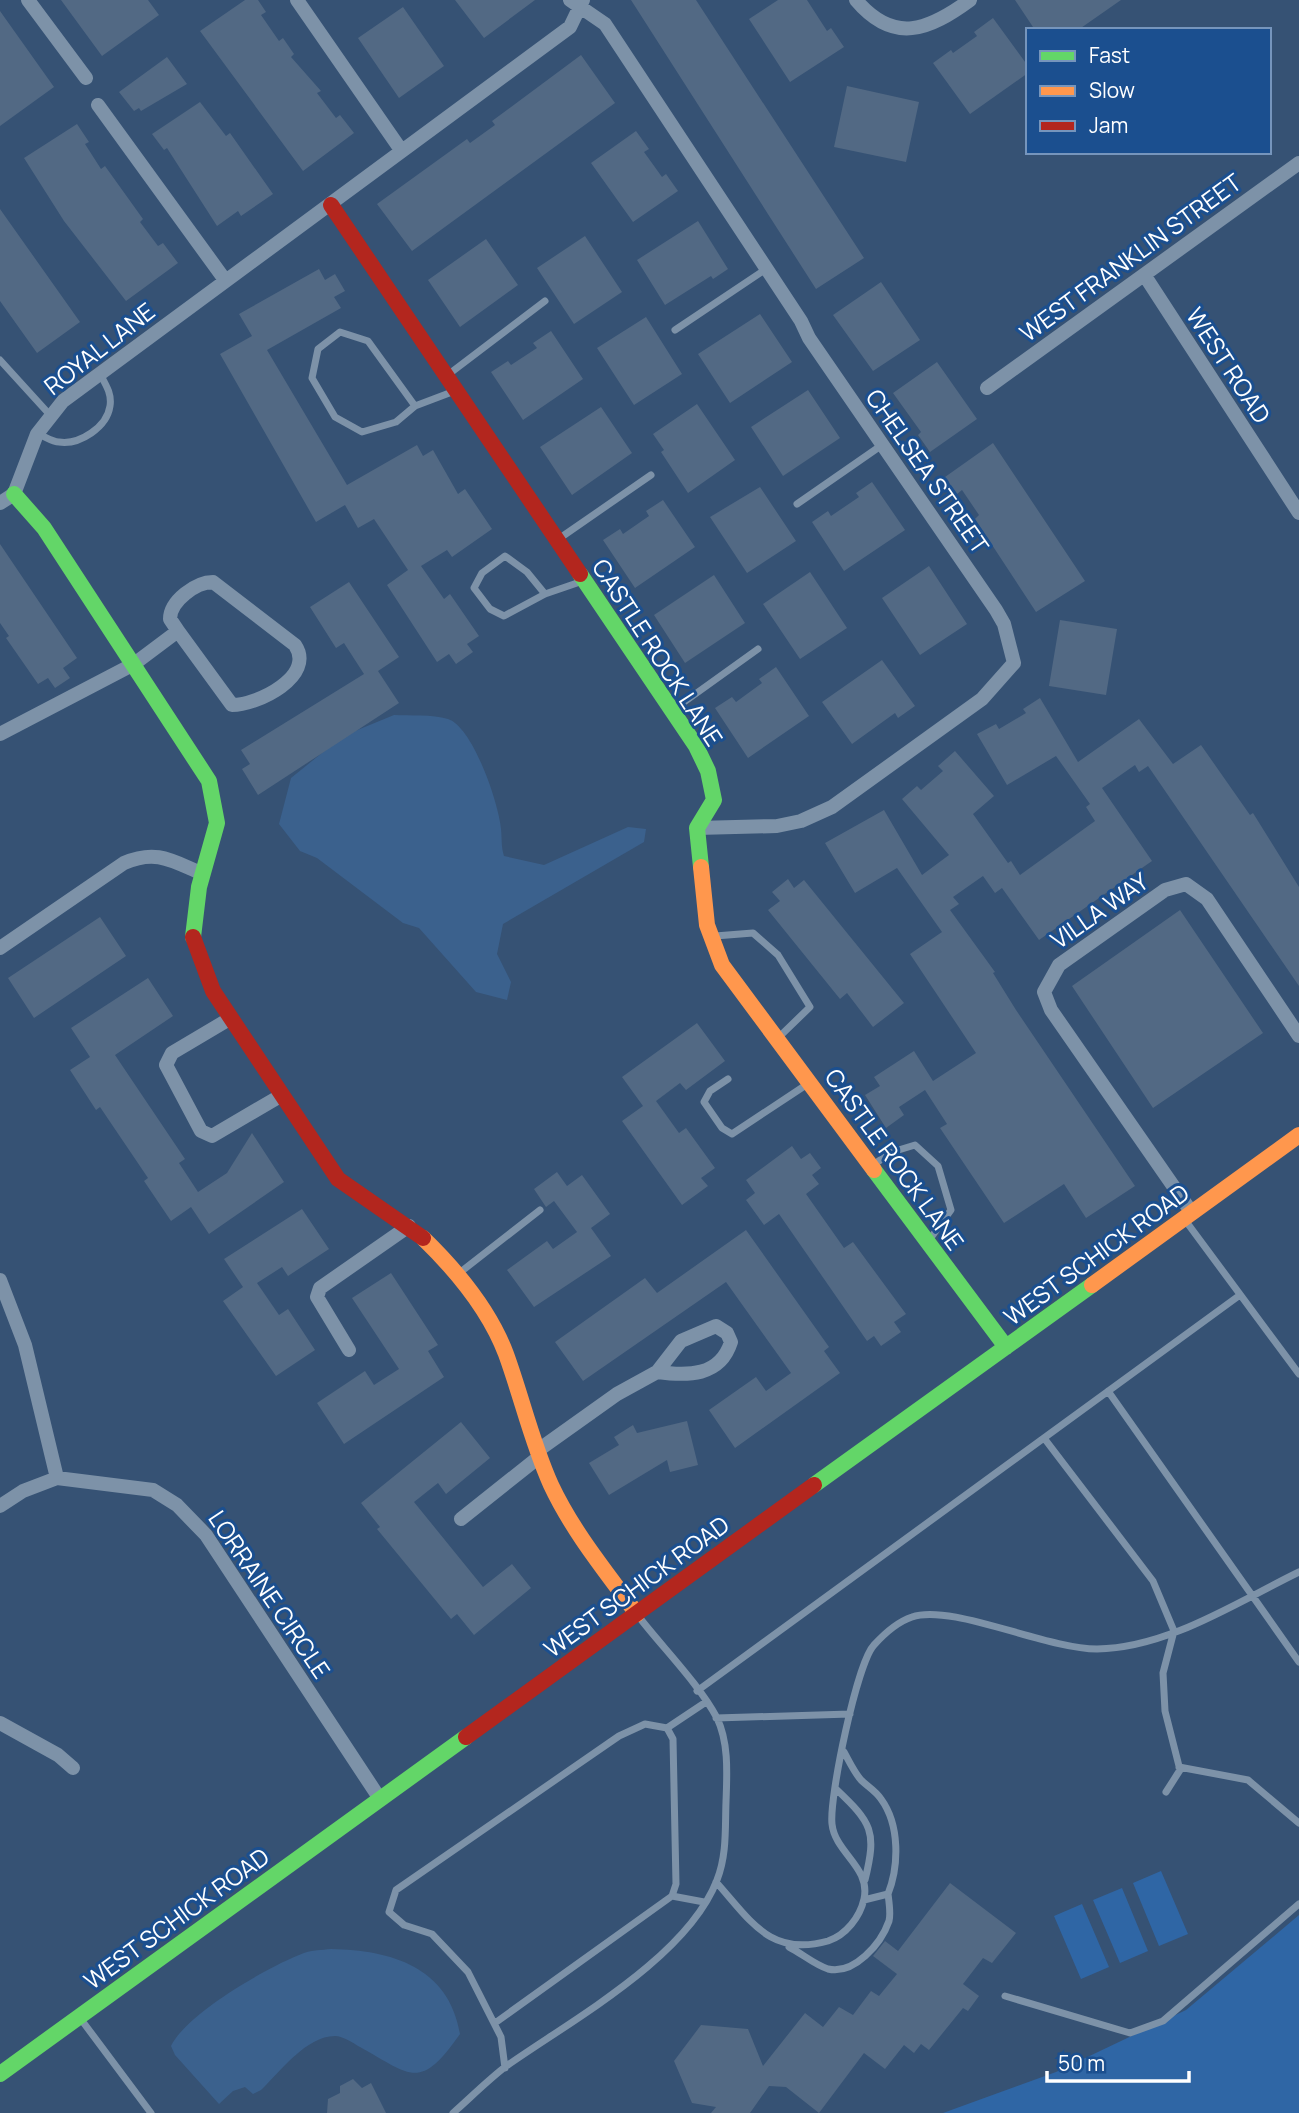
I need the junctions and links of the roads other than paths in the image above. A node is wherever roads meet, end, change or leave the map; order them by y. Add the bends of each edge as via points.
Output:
1 (28, 0) edge
2 (297, 0) edge
3 (856, 0) edge
4 (970, 0) edge
5 (579, 2) edge
6 (86, 78) dead end
7 (99, 105) dead end
8 (401, 150) junction
9 (1299, 163) edge
10 (331, 205) junction
11 (766, 269) junction
12 (1145, 276) junction
13 (225, 280) junction
14 (545, 301) dead end
15 (675, 330) dead end
16 (0, 360) edge
17 (100, 374) junction
18 (451, 383) junction
19 (986, 388) dead end
20 (415, 406) junction
21 (50, 415) junction
22 (37, 434) junction
23 (883, 445) junction
24 (652, 475) dead end
25 (7, 499) edge
26 (797, 504) dead end
27 (1299, 513) edge
28 (556, 540) junction
29 (584, 581) junction
30 (545, 594) junction
31 (178, 631) junction
32 (758, 649) dead end
33 (134, 664) junction
34 (672, 710) junction
35 (0, 734) edge
36 (697, 828) junction
37 (203, 874) junction
38 (710, 937) junction
39 (0, 948) edge
40 (231, 1018) junction
41 (1299, 1036) edge
42 (777, 1038) junction
43 (728, 1079) dead end
44 (810, 1082) junction
45 (282, 1095) junction
46 (1299, 1135) edge
47 (872, 1166) junction
48 (540, 1210) dead end
49 (1188, 1216) junction
50 (408, 1226) junction
51 (928, 1242) junction
52 (458, 1274) junction
53 (0, 1280) edge
54 (1240, 1295) junction
55 (1006, 1347) junction
56 (349, 1350) dead end
57 (657, 1372) junction
58 (1299, 1374) edge
59 (1108, 1391) junction
60 (1044, 1438) junction
61 (538, 1454) junction
62 (57, 1478) junction
63 (0, 1506) edge
64 (461, 1519) dead end
65 (1299, 1572) edge
66 (1251, 1596) junction
67 (637, 1614) junction
68 (1174, 1631) junction
69 (1299, 1661) edge
70 (697, 1691) junction
71 (706, 1702) junction
72 (850, 1714) junction
73 (716, 1718) junction
74 (0, 1723) edge
75 (667, 1728) junction
76 (843, 1751) junction
77 (1179, 1767) junction
78 (72, 1768) dead end
79 (836, 1789) junction
80 (1166, 1792) dead end
81 (380, 1799) junction
82 (1299, 1823) edge
83 (865, 1880) junction
84 (716, 1882) junction
85 (888, 1894) junction
86 (672, 1896) junction
87 (864, 1900) junction
88 (704, 1902) junction
89 (1299, 1904) edge
90 (789, 1946) junction
91 (1004, 1996) dead end
92 (79, 2017) junction
93 (495, 2023) junction
94 (505, 2068) junction
95 (0, 2074) edge
96 (467, 2101) junction
97 (151, 2113) edge
98 (453, 2113) edge
99 (468, 2113) edge

1 - 6 street
2 - 8 street
3 - 4 street via 894,29 934,24
5 - 8 street, ROYAL LANE via 570,27
5 - 11 street, CHELSEA STREET via 605,24
7 - 13 street
8 - 10 street, ROYAL LANE
9 - 12 street, WEST FRANKLIN STREET
10 - 13 street, ROYAL LANE
10 - 18 street, CASTLE ROCK LANE
11 - 15 lane
11 - 23 street, CHELSEA STREET
12 - 19 street, WEST FRANKLIN STREET
12 - 27 street, WEST ROAD
13 - 17 street, ROYAL LANE
14 - 18 lane
16 - 21 lane
17 - 21 street, ROYAL LANE
17 - 22 lane via 110,392 105,420 84,438 59,443
18 - 20 lane
18 - 28 street, CASTLE ROCK LANE
20 - 20 lane via 396,422 362,432 335,417 312,378 318,349 340,332 368,341
21 - 22 street, ROYAL LANE
22 - 25 street, ROYAL LANE
23 - 26 lane
23 - 36 street, CHELSEA STREET via 996,610 1014,663 982,699 832,807 777,826
24 - 28 lane
25 - 33 street via 44,528
28 - 29 street, CASTLE ROCK LANE
29 - 30 lane
29 - 34 street, CASTLE ROCK LANE
30 - 30 lane via 504,616 490,609 474,588 482,573 505,556 527,572
31 - 31 street via 232,705 279,687 301,664 295,645 213,582 196,586 175,605 170,619
31 - 33 street
32 - 34 lane
33 - 35 street
33 - 37 street via 209,781 217,824
34 - 36 street, CASTLE ROCK LANE via 696,746 711,783 714,800
36 - 38 street, CASTLE ROCK LANE
37 - 39 street via 156,855 143,855 124,863
37 - 40 street via 192,934 203,972
38 - 42 street, CASTLE ROCK LANE via 722,965
38 - 42 lane via 753,933 778,956 810,1007
40 - 45 street
40 - 45 street via 172,1053 166,1065 201,1131 212,1136
41 - 49 street, VILLA WAY via 1207,899 1186,884 1165,890 1059,965 1044,992 1051,1010
42 - 44 street, CASTLE ROCK LANE
43 - 44 lane via 704,1101 732,1135
44 - 47 street, CASTLE ROCK LANE
45 - 50 street via 338,1179
46 - 49 street, WEST SCHICK ROAD
47 - 51 street, CASTLE ROCK LANE
47 - 51 lane via 892,1152 915,1145 938,1166 951,1210
48 - 52 lane
49 - 54 lane
49 - 55 street, WEST SCHICK ROAD
50 - 52 street
50 - 56 street via 320,1288 317,1297 322,1310
51 - 55 street, CASTLE ROCK LANE
52 - 61 street via 505,1352
53 - 62 street via 24,1345
54 - 58 lane
54 - 59 lane
55 - 67 street, WEST SCHICK ROAD
57 - 57 street via 672,1350 693,1333 716,1326 727,1333 731,1342 727,1354 709,1370 687,1377
57 - 61 street via 617,1394
59 - 60 lane
59 - 66 lane
60 - 68 lane via 1153,1581
60 - 70 lane
61 - 64 street
61 - 67 street via 575,1526
62 - 63 street, LORRAINE CIRCLE
62 - 81 street, LORRAINE CIRCLE via 153,1490 194,1520
65 - 66 lane
66 - 68 lane
66 - 69 lane
67 - 70 lane
67 - 81 street, WEST SCHICK ROAD
68 - 72 lane via 1097,1649 1047,1643 958,1617 932,1613 911,1617 871,1647 858,1675
68 - 77 lane via 1163,1673 1165,1711
70 - 71 lane
71 - 73 lane
71 - 75 lane
72 - 73 lane
72 - 76 lane
73 - 84 lane via 724,1740 727,1775 725,1854
74 - 78 street via 58,1755
75 - 86 lane via 673,1739 676,1884
75 - 93 lane via 645,1724 619,1736 396,1890 389,1912 404,1926 432,1934 468,1972
76 - 79 lane
76 - 85 lane via 860,1778 882,1799 893,1830 897,1857
77 - 80 lane
77 - 82 lane via 1248,1780
79 - 83 lane via 832,1825
79 - 83 lane via 869,1824 873,1841
81 - 92 street, WEST SCHICK ROAD
83 - 87 lane
84 - 88 lane
84 - 90 lane via 757,1928
85 - 87 lane
85 - 90 lane via 890,1919 863,1959 843,1969 827,1969
86 - 88 lane
86 - 93 lane
87 - 90 lane via 854,1924 835,1939
88 - 94 lane via 650,1966
89 - 91 lane via 1163,2021 1130,2033
92 - 95 street, WEST SCHICK ROAD
92 - 97 lane
93 - 94 lane
94 - 96 lane
96 - 98 lane
96 - 99 lane

